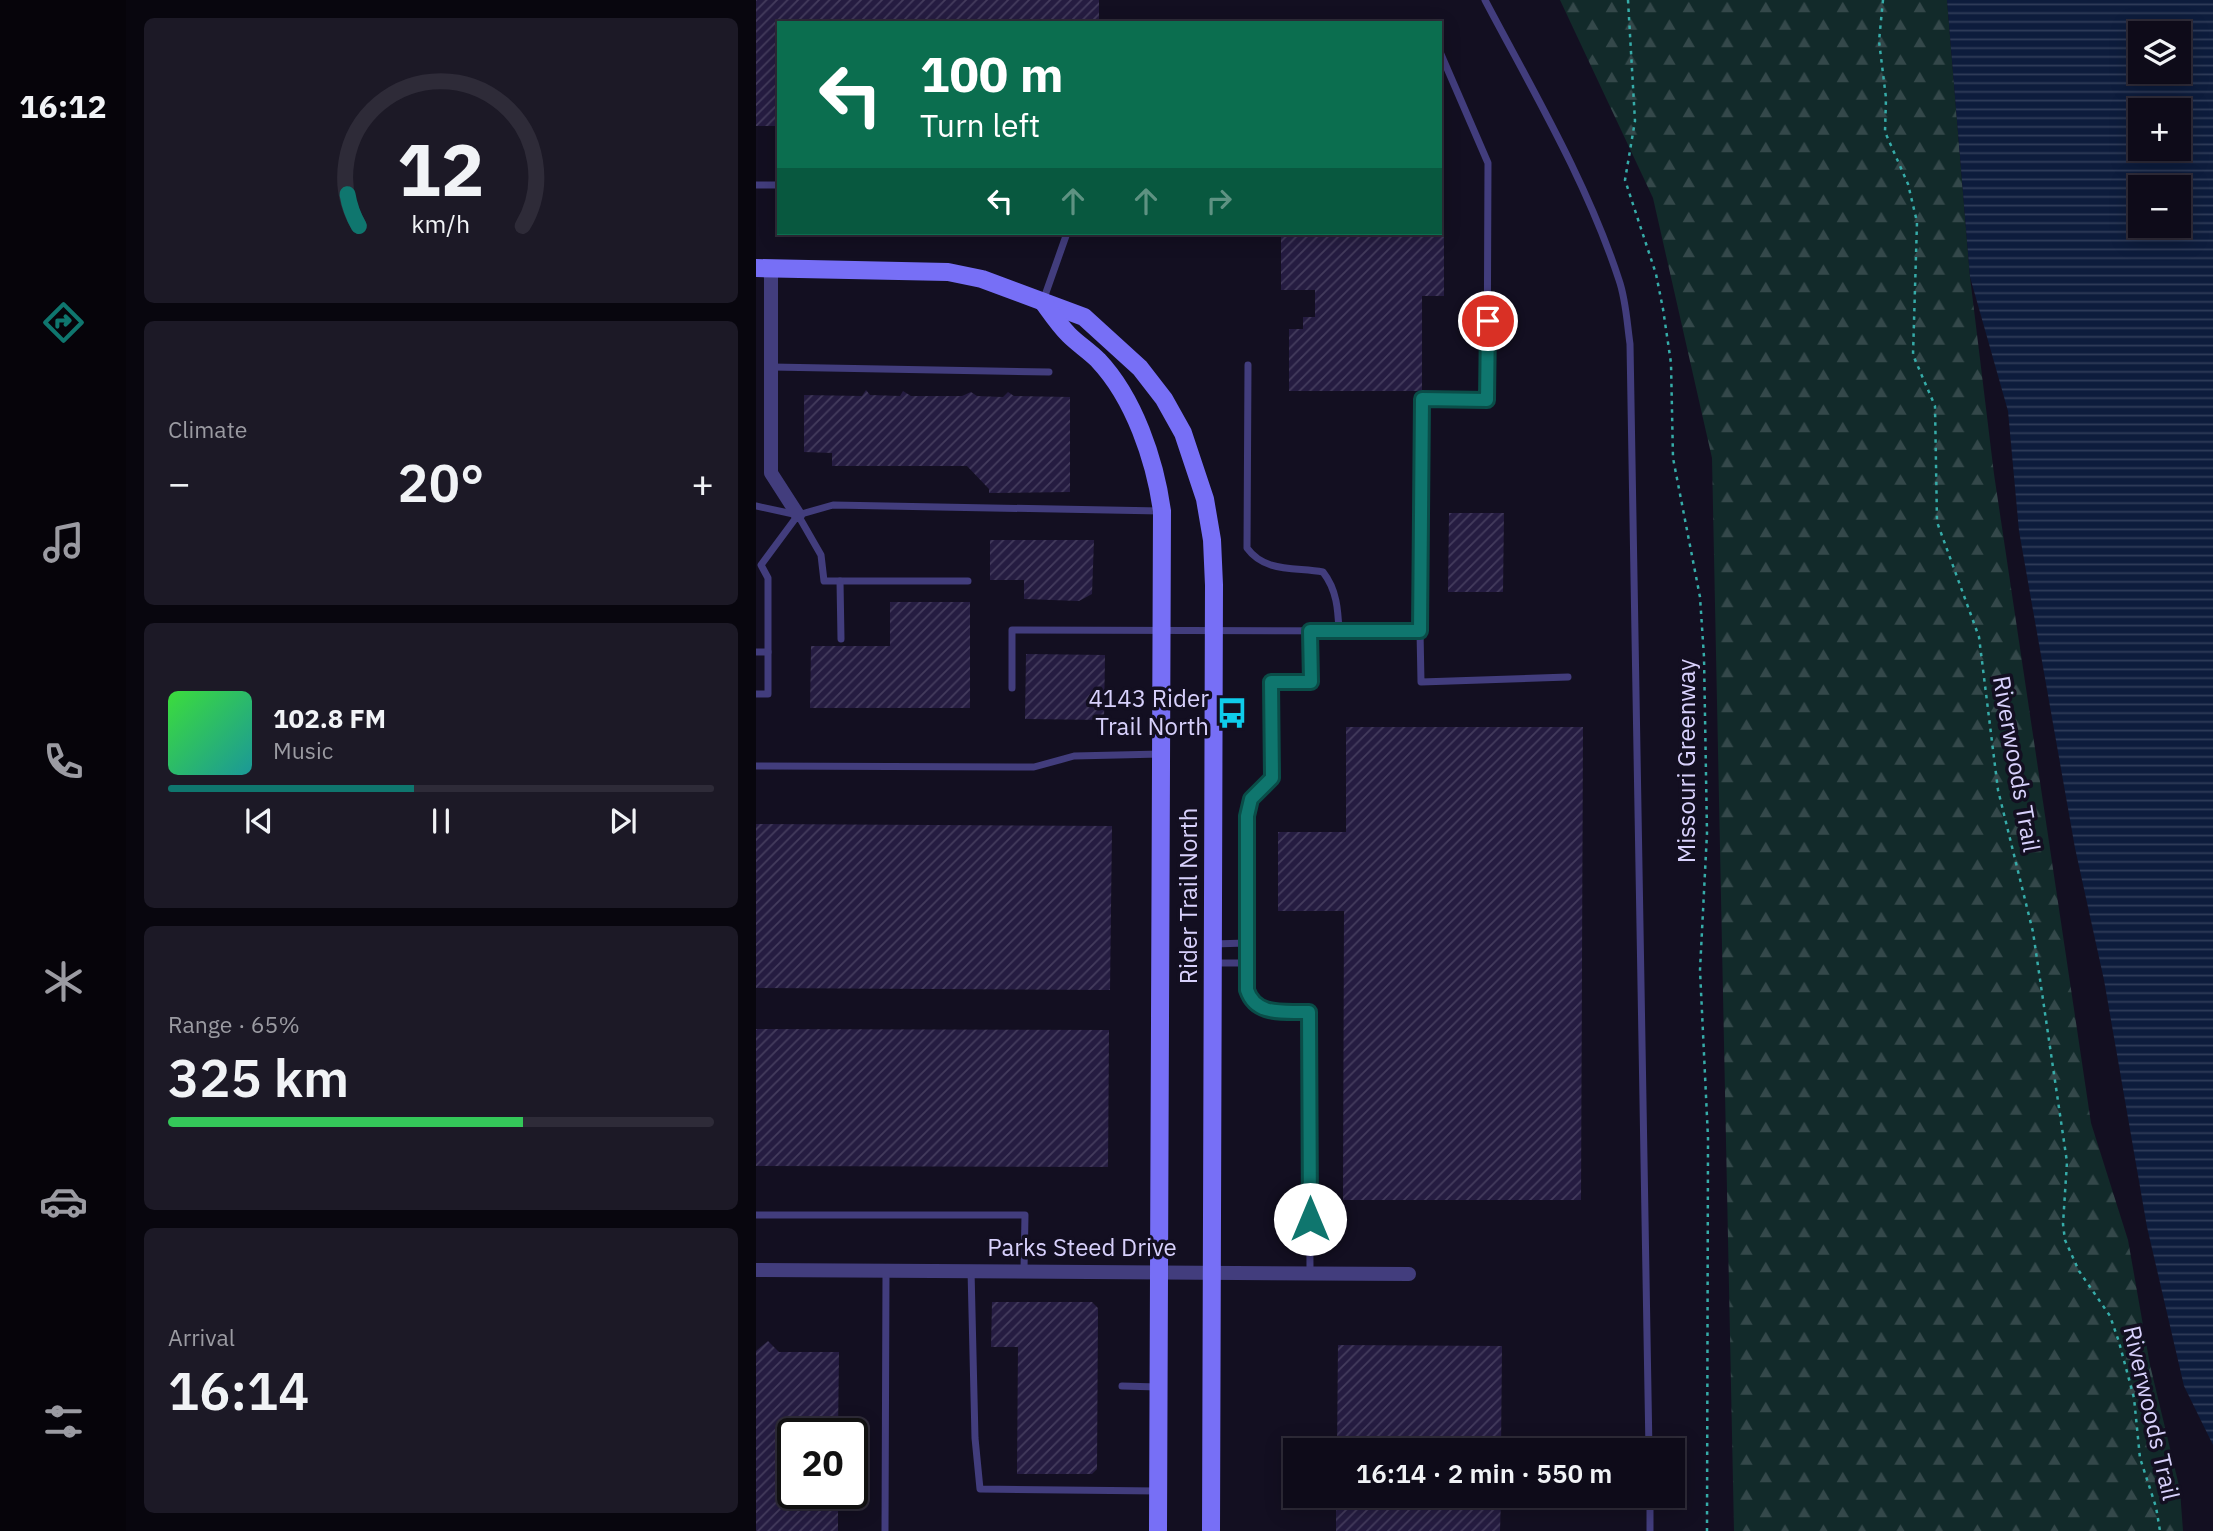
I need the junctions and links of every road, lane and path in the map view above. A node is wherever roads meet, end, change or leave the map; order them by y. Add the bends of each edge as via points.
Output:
1 (1485, 0) edge
2 (1628, 0) edge
3 (1883, 0) edge
4 (1442, 57) edge
5 (756, 185) edge
6 (777, 185) edge
7 (1066, 235) edge
8 (763, 268) edge
9 (1042, 302) junction
10 (1066, 319) junction
11 (1248, 365) dead end
12 (771, 367) junction
13 (1049, 372) dead end
14 (756, 506) edge
15 (1162, 511) junction
16 (798, 515) junction
17 (840, 581) junction
18 (968, 581) dead end
19 (1163, 631) junction
20 (1310, 631) junction
21 (1339, 631) junction
22 (1420, 631) junction
23 (1212, 632) junction
24 (841, 639) dead end
25 (756, 652) edge
26 (768, 652) junction
27 (1568, 677) dead end
28 (1012, 688) dead end
29 (756, 694) edge
30 (1162, 754) junction
31 (756, 766) edge
32 (1247, 943) junction
33 (1214, 944) junction
34 (1214, 963) junction
35 (1246, 963) junction
36 (756, 1215) edge
37 (756, 1270) edge
38 (886, 1270) junction
39 (971, 1270) junction
40 (1024, 1270) junction
41 (1159, 1270) junction
42 (1213, 1272) junction
43 (1310, 1273) junction
44 (1409, 1274) dead end
45 (1122, 1386) dead end
46 (1159, 1387) junction
47 (1649, 1438) edge
48 (1158, 1491) junction
49 (1650, 1508) edge
50 (885, 1531) edge
51 (1158, 1531) edge
52 (1211, 1531) edge
53 (1650, 1531) edge
54 (1707, 1531) edge
55 (2160, 1531) edge

1 - 47 lane via 1601,229 1620,283 1630,344
2 - 54 path, Missouri Greenway via 1635,121 1626,180 1663,309 1671,363 1673,457 1700,597 1704,657 1707,833 1700,971 1708,1138
3 - 55 path, Riverwoods Trail via 1878,41 1886,98 1885,132 1908,184 1917,222 1913,355 1935,406 1937,522 1979,637 1998,790 2033,932 2067,1162 2063,1224 2079,1270 2110,1316 2119,1342 2134,1398 2140,1458
4 - 22 lane via 1488,163 1487,400 1422,399
5 - 6 lane
7 - 9 lane
8 - 9 street via 948,272 982,279
8 - 12 street
9 - 10 street
10 - 15 street, Rider Trail North via 1099,360 1143,435 1157,472
10 - 23 street, Rider Trail North via 1084,317 1140,368 1183,433 1205,499 1212,540
11 - 21 lane via 1247,548 1271,566 1323,572 1337,603
12 - 13 lane
12 - 16 street via 771,473
14 - 16 lane
15 - 16 lane via 833,505
15 - 19 street, Rider Trail North
16 - 17 lane via 821,555 824,581
16 - 26 lane via 761,565 768,578
17 - 18 lane
17 - 24 lane
19 - 23 lane
19 - 28 lane via 1012,630
19 - 30 street, Rider Trail North
20 - 21 lane
20 - 23 lane
20 - 32 lane via 1311,682 1271,682 1272,778 1251,799 1247,816
21 - 22 lane
22 - 27 lane via 1421,682
23 - 33 street, Rider Trail North
25 - 26 lane
26 - 29 lane via 768,694
30 - 31 lane via 1074,756 1034,768
30 - 41 street, Rider Trail North
32 - 33 lane
32 - 35 lane
33 - 34 street, Rider Trail North
34 - 35 lane
34 - 42 street, Rider Trail North
35 - 43 lane via 1247,990 1261,1010 1309,1012
36 - 40 lane via 1025,1215
37 - 38 street, Parks Steed Drive
38 - 39 street, Parks Steed Drive
38 - 50 lane
39 - 40 street, Parks Steed Drive
39 - 48 lane via 979,1489
40 - 41 street, Parks Steed Drive
41 - 42 street, Parks Steed Drive
41 - 46 street, Rider Trail North
42 - 43 street, Parks Steed Drive
42 - 52 street, Rider Trail North
43 - 44 street, Parks Steed Drive
45 - 46 lane
46 - 48 street, Rider Trail North
48 - 51 street, Rider Trail North
49 - 53 lane

